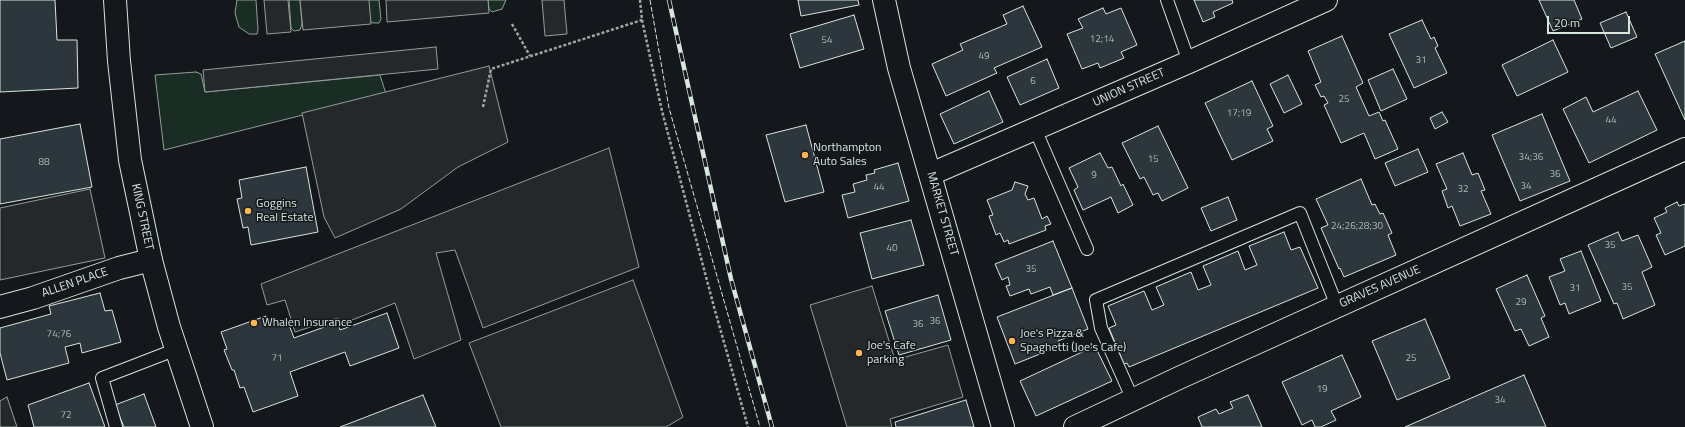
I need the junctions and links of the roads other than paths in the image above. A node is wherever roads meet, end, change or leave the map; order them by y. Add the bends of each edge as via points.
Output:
1 (115, 0) edge
2 (884, 0) edge
3 (1167, 0) edge
4 (1326, 0) edge
5 (1189, 62) junction
6 (1035, 129) junction
7 (1685, 149) edge
8 (931, 174) junction
9 (1087, 249) dead end
10 (151, 260) junction
11 (1337, 306) junction
12 (0, 307) edge
13 (177, 349) junction
14 (1132, 400) junction
15 (116, 427) edge
16 (202, 427) edge
17 (1003, 427) edge
18 (1075, 427) edge

1 - 10 street, KING STREET via 130,160
2 - 8 street, MARKET STREET via 899,68
3 - 5 lane
4 - 5 street, UNION STREET
5 - 6 street, UNION STREET
6 - 8 street, UNION STREET
6 - 9 lane
7 - 11 street, GRAVES AVENUE
8 - 17 street, MARKET STREET
10 - 12 street, ALLEN PLACE
10 - 13 street, KING STREET
11 - 14 street, GRAVES AVENUE
11 - 14 lane via 1300,213 1096,300 1101,328
13 - 15 lane via 102,378
13 - 16 street, KING STREET
14 - 18 street, GRAVES AVENUE

